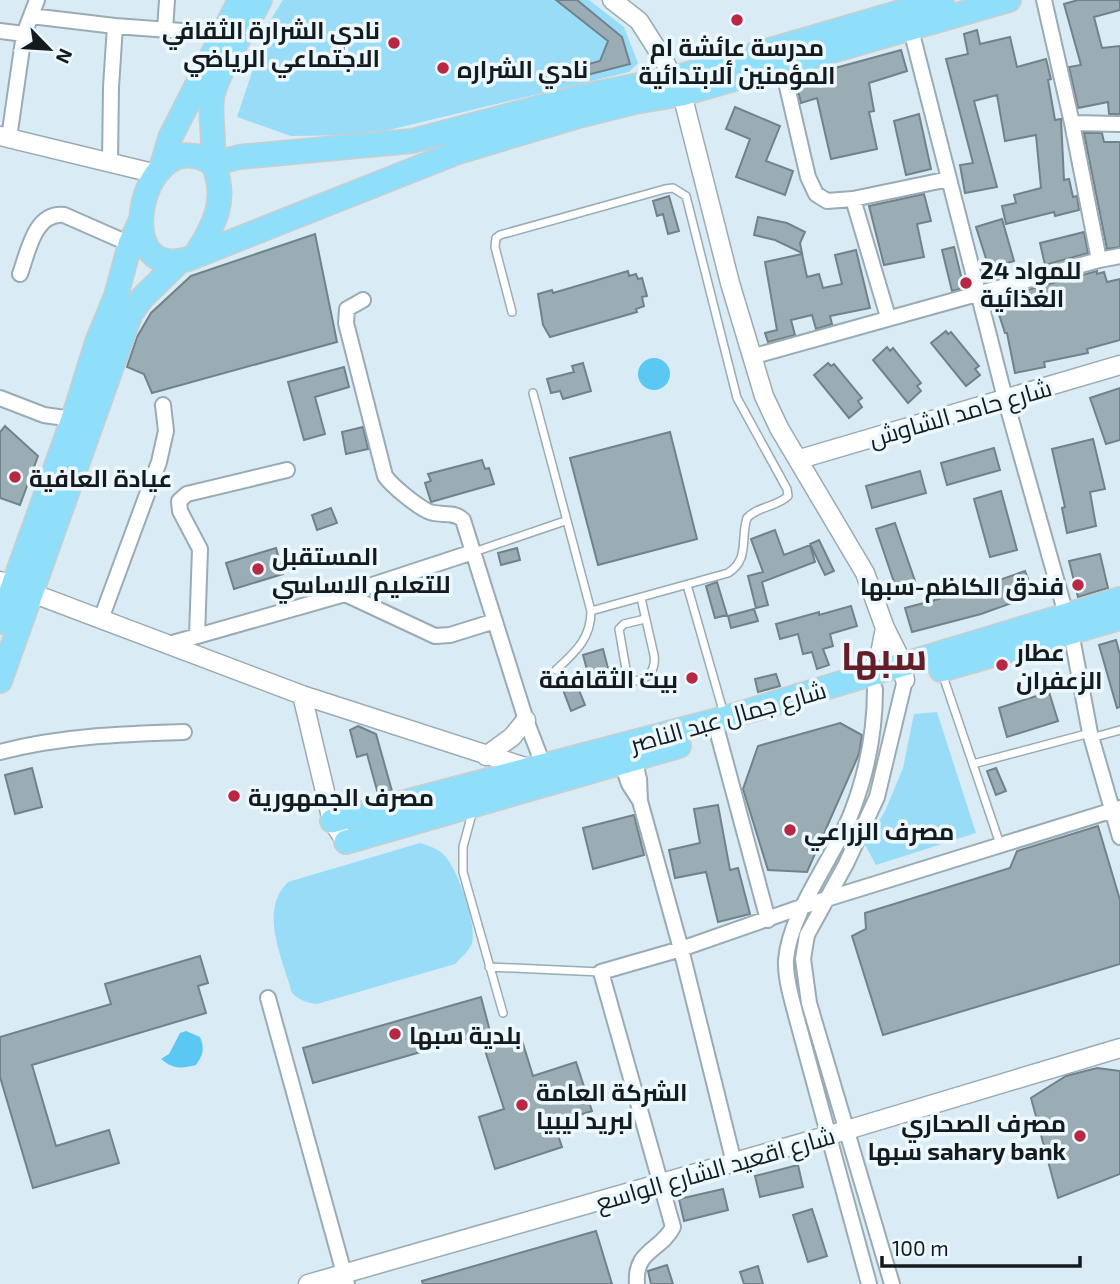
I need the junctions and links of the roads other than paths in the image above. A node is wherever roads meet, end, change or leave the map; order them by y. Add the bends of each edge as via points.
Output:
1 (37, 0) edge
2 (167, 0) edge
3 (240, 0) edge
4 (260, 0) edge
5 (612, 0) edge
6 (942, 0) edge
7 (1009, 0) edge
8 (1044, 0) edge
9 (907, 13) edge
10 (31, 16) junction
11 (115, 26) junction
12 (165, 30) junction
13 (0, 31) edge
14 (24, 34) junction
15 (223, 34) junction
16 (782, 65) junction
17 (678, 86) junction
18 (1072, 123) junction
19 (1120, 124) edge
20 (5, 137) edge
21 (110, 162) junction
22 (211, 163) junction
23 (159, 171) junction
24 (949, 179) junction
25 (853, 199) junction
26 (140, 222) junction
27 (130, 244) junction
28 (1120, 256) edge
29 (187, 258) junction
30 (1099, 260) junction
31 (20, 274) dead end
32 (978, 293) junction
33 (363, 300) dead end
34 (512, 312) dead end
35 (888, 317) junction
36 (751, 357) junction
37 (1120, 365) edge
38 (533, 393) dead end
39 (0, 398) edge
40 (1005, 398) junction
41 (163, 405) dead end
42 (82, 420) junction
43 (800, 459) junction
44 (287, 470) dead end
45 (565, 521) junction
46 (473, 552) junction
47 (687, 585) junction
48 (14, 587) edge
49 (345, 594) junction
50 (641, 598) junction
51 (1120, 598) edge
52 (591, 611) junction
53 (1120, 618) edge
54 (101, 619) junction
55 (646, 619) junction
56 (495, 621) junction
57 (0, 622) edge
58 (1069, 623) junction
59 (885, 628) junction
60 (197, 636) junction
61 (169, 644) junction
62 (556, 670) dead end
63 (941, 670) junction
64 (904, 673) junction
65 (0, 681) edge
66 (872, 682) junction
67 (302, 695) junction
68 (526, 720) junction
69 (722, 726) junction
70 (1120, 730) edge
71 (184, 732) dead end
72 (1091, 736) junction
73 (0, 752) edge
74 (626, 753) junction
75 (486, 756) junction
76 (973, 764) junction
77 (538, 775) junction
78 (472, 804) junction
79 (1116, 810) edge
80 (332, 821) junction
81 (1120, 837) edge
82 (346, 842) joint
83 (1000, 844) junction
84 (824, 901) junction
85 (804, 906) junction
86 (768, 920) junction
87 (681, 949) junction
88 (489, 967) junction
89 (601, 972) junction
90 (268, 998) dead end
91 (503, 1013) dead end
92 (1120, 1048) edge
93 (847, 1130) junction
94 (827, 1136) junction
95 (734, 1163) junction
96 (662, 1184) junction
97 (345, 1279) edge
98 (308, 1284) edge
99 (637, 1284) edge
100 (869, 1284) edge
101 (892, 1284) edge

1 - 10 street
2 - 12 street
3 - 15 main road
4 - 22 main road via 215,87
5 - 17 street via 639,21
6 - 9 main road
7 - 9 main road
8 - 18 street
9 - 16 main road
9 - 17 main road via 823,33
9 - 24 street
10 - 11 street
10 - 14 street
11 - 12 street
11 - 21 street
12 - 15 street
13 - 14 street
14 - 20 street
15 - 23 main road via 170,138
16 - 17 main road
16 - 25 street via 799,146 816,194 827,201
17 - 22 main road via 579,97 412,141
17 - 29 main road via 458,152
17 - 36 street
18 - 19 street
18 - 30 street
20 - 21 street
21 - 23 street
22 - 23 main road via 184,155 171,159
22 - 29 main road via 221,189 219,203 214,221
23 - 26 main road via 148,189
24 - 25 street
24 - 32 street
25 - 35 street
26 - 27 main road
26 - 29 main road via 141,238 149,252 163,260
27 - 31 street via 55,214 39,225
27 - 42 main road via 97,342
28 - 30 street
29 - 42 main road via 131,313
30 - 32 street
32 - 35 street
32 - 40 street
33 - 46 street via 347,309 346,323 385,476 429,511 460,517
34 - 47 lane via 495,247 500,235 665,189 686,196 737,398 788,492 783,501 747,518 743,556 734,569
35 - 36 street
36 - 43 street via 770,411
37 - 40 street, شارع حامد الشاوش
38 - 45 lane
39 - 42 street via 44,415
40 - 43 street, شارع حامد الشاوش
40 - 58 street
41 - 54 street via 166,431 159,462
42 - 48 main road
43 - 59 street via 865,573
44 - 60 street via 187,494 179,501 200,549
45 - 46 lane
45 - 52 lane
46 - 49 street
46 - 56 street
47 - 50 lane
47 - 69 lane
48 - 54 street
48 - 57 main road
48 - 65 main road
49 - 56 street via 435,636
49 - 60 street
50 - 52 lane
50 - 55 lane
51 - 58 main road, شارع جمال عبد الناصر
52 - 62 lane via 582,645
53 - 58 main road, شارع جمال عبد الناصر
54 - 61 street
55 - 55 lane via 654,666 645,679 634,681 627,675 619,629
56 - 68 street
58 - 63 main road, شارع جمال عبد الناصر
58 - 64 main road, شارع جمال عبد الناصر
58 - 72 street
59 - 64 street
59 - 66 street
60 - 61 street
61 - 67 street
63 - 64 main road, شارع جمال عبد الناصر
63 - 76 lane
64 - 66 main road, شارع جمال عبد الناصر
64 - 84 street via 877,797
66 - 69 main road, شارع جمال عبد الناصر
66 - 85 street via 875,722 862,780 850,815
67 - 75 street
67 - 80 street
68 - 75 street
68 - 77 street
69 - 74 main road, شارع جمال عبد الناصر
69 - 86 street
70 - 72 lane
71 - 73 street via 79,737
72 - 76 lane
72 - 79 street
74 - 77 main road, شارع جمال عبد الناصر
74 - 87 street via 629,784 640,801
75 - 77 street
76 - 83 lane
77 - 78 main road, شارع جمال عبد الناصر
77 - 80 main road, شارع جمال عبد الناصر
78 - 82 main road, شارع جمال عبد الناصر
78 - 88 lane via 463,872
79 - 81 street
79 - 83 street
80 - 82 street
83 - 84 street
84 - 85 street
84 - 93 street via 807,935 804,978
85 - 86 street
85 - 94 street via 792,930 786,960
86 - 87 street
87 - 89 street
87 - 95 street
88 - 89 lane
88 - 91 lane
89 - 96 street
90 - 97 street
92 - 93 street, شارع اقعيد الشارع الواسع
93 - 94 street, شارع اقعيد الشارع الواسع
93 - 101 street
94 - 95 street, شارع اقعيد الشارع الواسع
94 - 100 street
95 - 96 street, شارع اقعيد الشارع الواسع
96 - 97 street, شارع اقعيد الشارع الواسع
96 - 99 street via 673,1227 637,1267
97 - 98 street, شارع اقعيد الشارع الواسع

